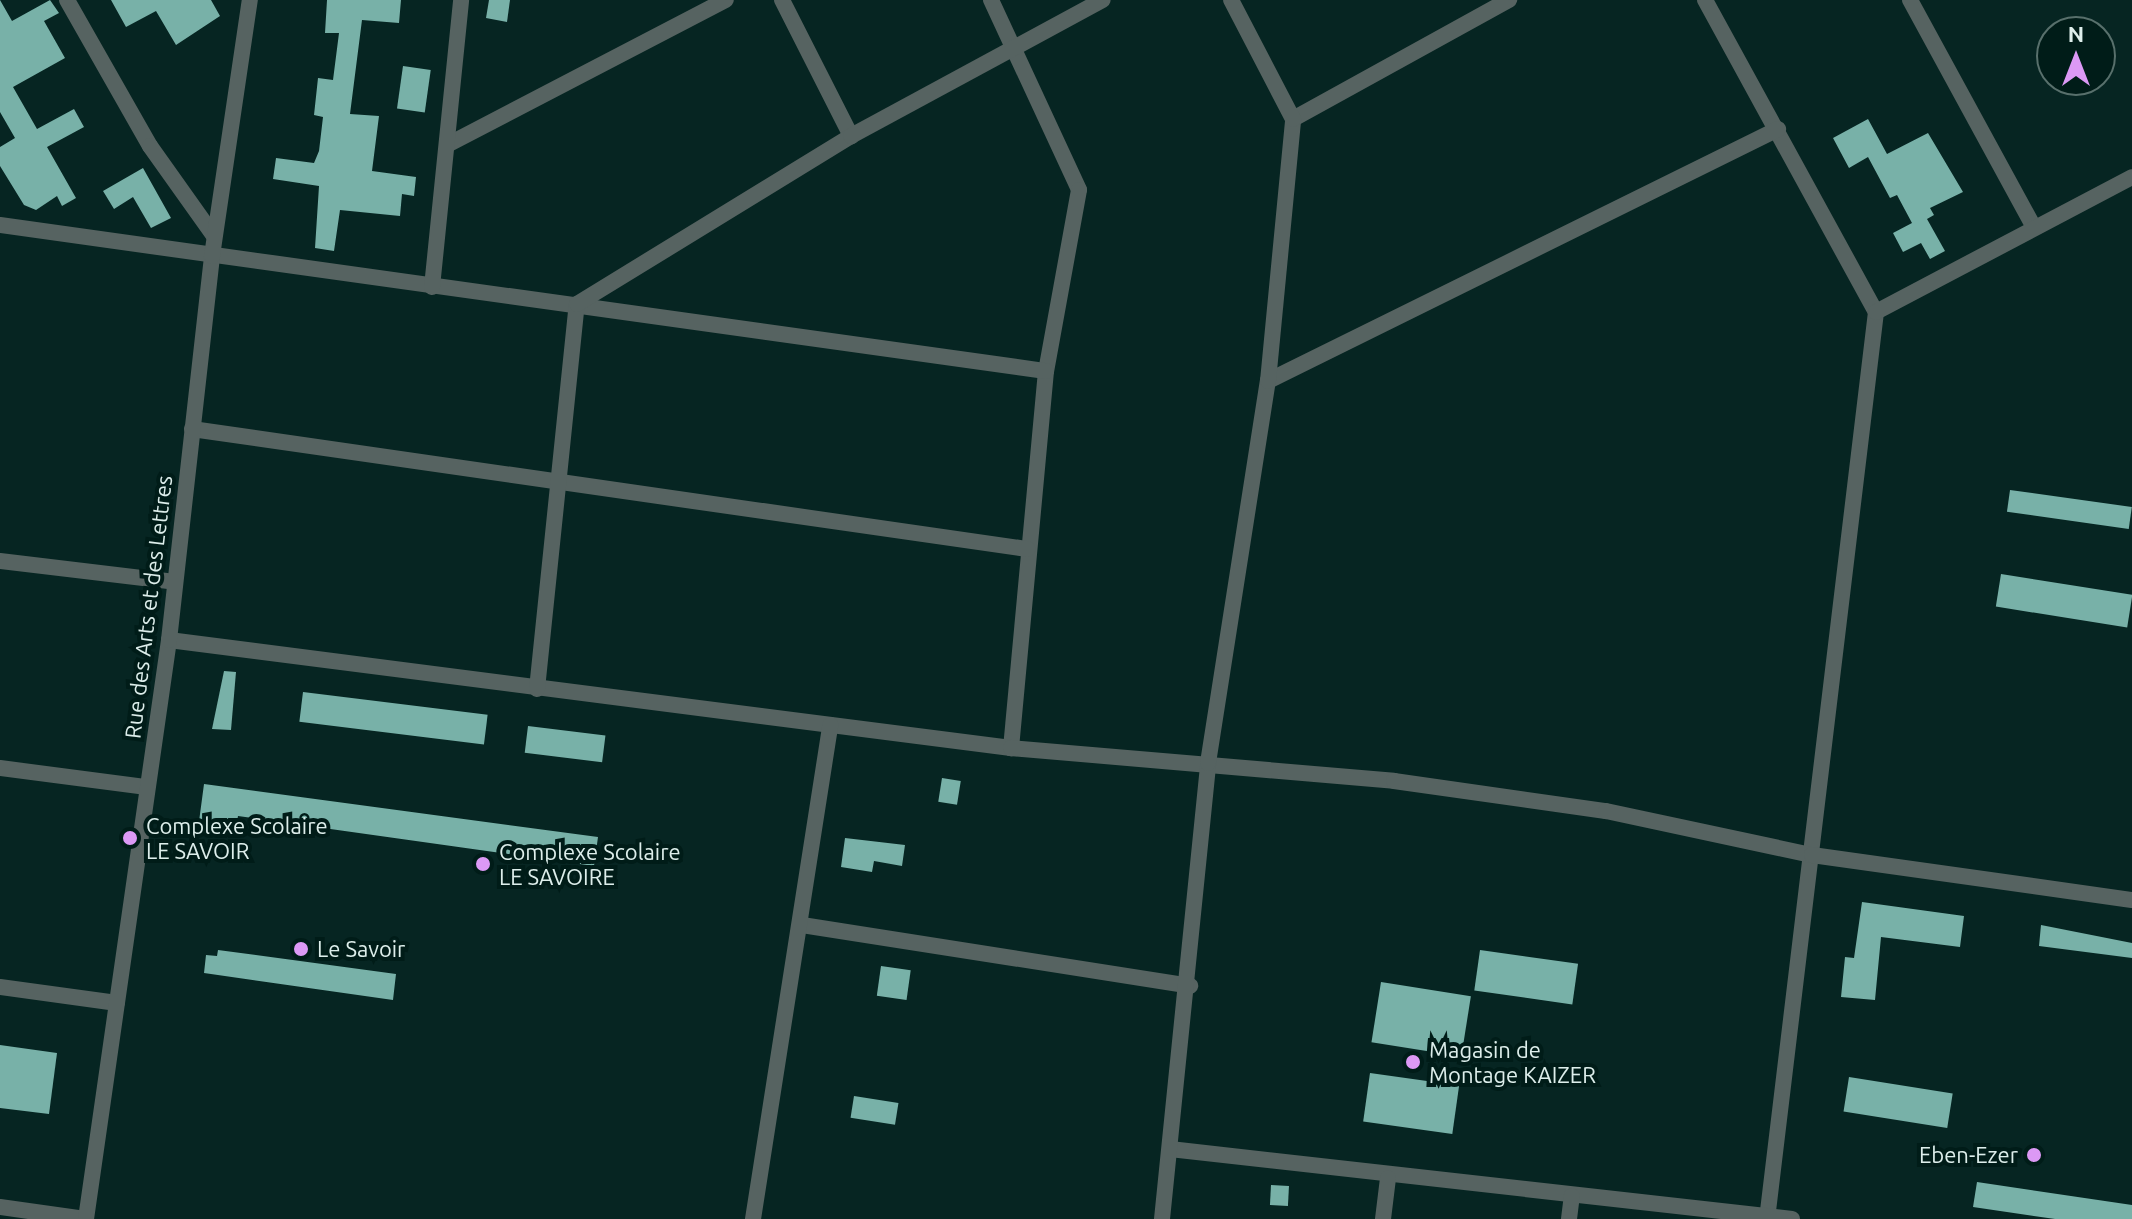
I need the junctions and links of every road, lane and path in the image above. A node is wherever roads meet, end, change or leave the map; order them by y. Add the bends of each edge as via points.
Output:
1 (67, 0) edge
2 (250, 0) edge
3 (461, 0) edge
4 (726, 0) edge
5 (782, 0) edge
6 (991, 0) edge
7 (1103, 0) edge
8 (1231, 0) edge
9 (1509, 0) edge
10 (1705, 0) edge
11 (1910, 0) edge
12 (1017, 50) junction
13 (1293, 119) junction
14 (1778, 129) junction
15 (851, 136) junction
16 (449, 144) junction
17 (2132, 177) edge
18 (0, 225) edge
19 (2033, 226) junction
20 (214, 236) junction
21 (212, 256) junction
22 (432, 287) junction
23 (577, 304) junction
24 (1876, 312) junction
25 (1046, 371) junction
26 (1268, 381) junction
27 (192, 429) junction
28 (557, 484) junction
29 (1027, 549) junction
30 (0, 561) edge
31 (175, 582) junction
32 (169, 640) junction
33 (537, 689) junction
34 (830, 725) junction
35 (1011, 748) junction
36 (1208, 763) junction
37 (0, 768) edge
38 (147, 787) junction
39 (1812, 855) junction
40 (2132, 900) edge
41 (802, 925) junction
42 (1190, 986) junction
43 (0, 987) edge
44 (117, 1003) junction
45 (1170, 1149) junction
46 (1388, 1178) junction
47 (1572, 1196) junction
48 (0, 1207) edge
49 (1767, 1217) edge
50 (85, 1219) edge
51 (753, 1219) edge
52 (1162, 1219) edge
53 (1383, 1219) edge
54 (1569, 1219) edge
55 (1792, 1219) edge

1 - 20 street via 150,146
2 - 20 street, Rue des Arts et des Lettres
3 - 16 street
4 - 16 street
5 - 15 street
6 - 12 street
7 - 12 street
8 - 13 street
9 - 13 street
10 - 14 street
11 - 19 street
12 - 15 street
12 - 25 street via 1079,190
13 - 26 street
14 - 24 street
14 - 26 street
15 - 23 street
16 - 22 street
17 - 19 street
18 - 21 street
19 - 24 street
20 - 21 street, Rue des Arts et des Lettres
21 - 22 street
21 - 27 street, Rue des Arts et des Lettres
22 - 23 street
23 - 25 street
23 - 28 street
24 - 39 street
25 - 29 street
26 - 36 street
27 - 28 street
27 - 31 street, Rue des Arts et des Lettres
28 - 29 street
28 - 33 street
29 - 35 street
30 - 31 street
31 - 32 street, Rue des Arts et des Lettres
32 - 33 street
32 - 38 street, Rue des Arts et des Lettres
33 - 34 street
34 - 35 street
34 - 41 street
35 - 36 street
36 - 39 street via 1394,781 1606,811
36 - 42 street
37 - 38 street
38 - 44 street, Rue des Arts et des Lettres
39 - 40 street
39 - 49 street
41 - 42 street
41 - 51 street
42 - 45 street
43 - 44 street
44 - 50 street, Rue des Arts et des Lettres
45 - 46 street
45 - 52 street
46 - 47 street
46 - 53 street
47 - 49 street
47 - 54 street
48 - 50 street
49 - 55 street

